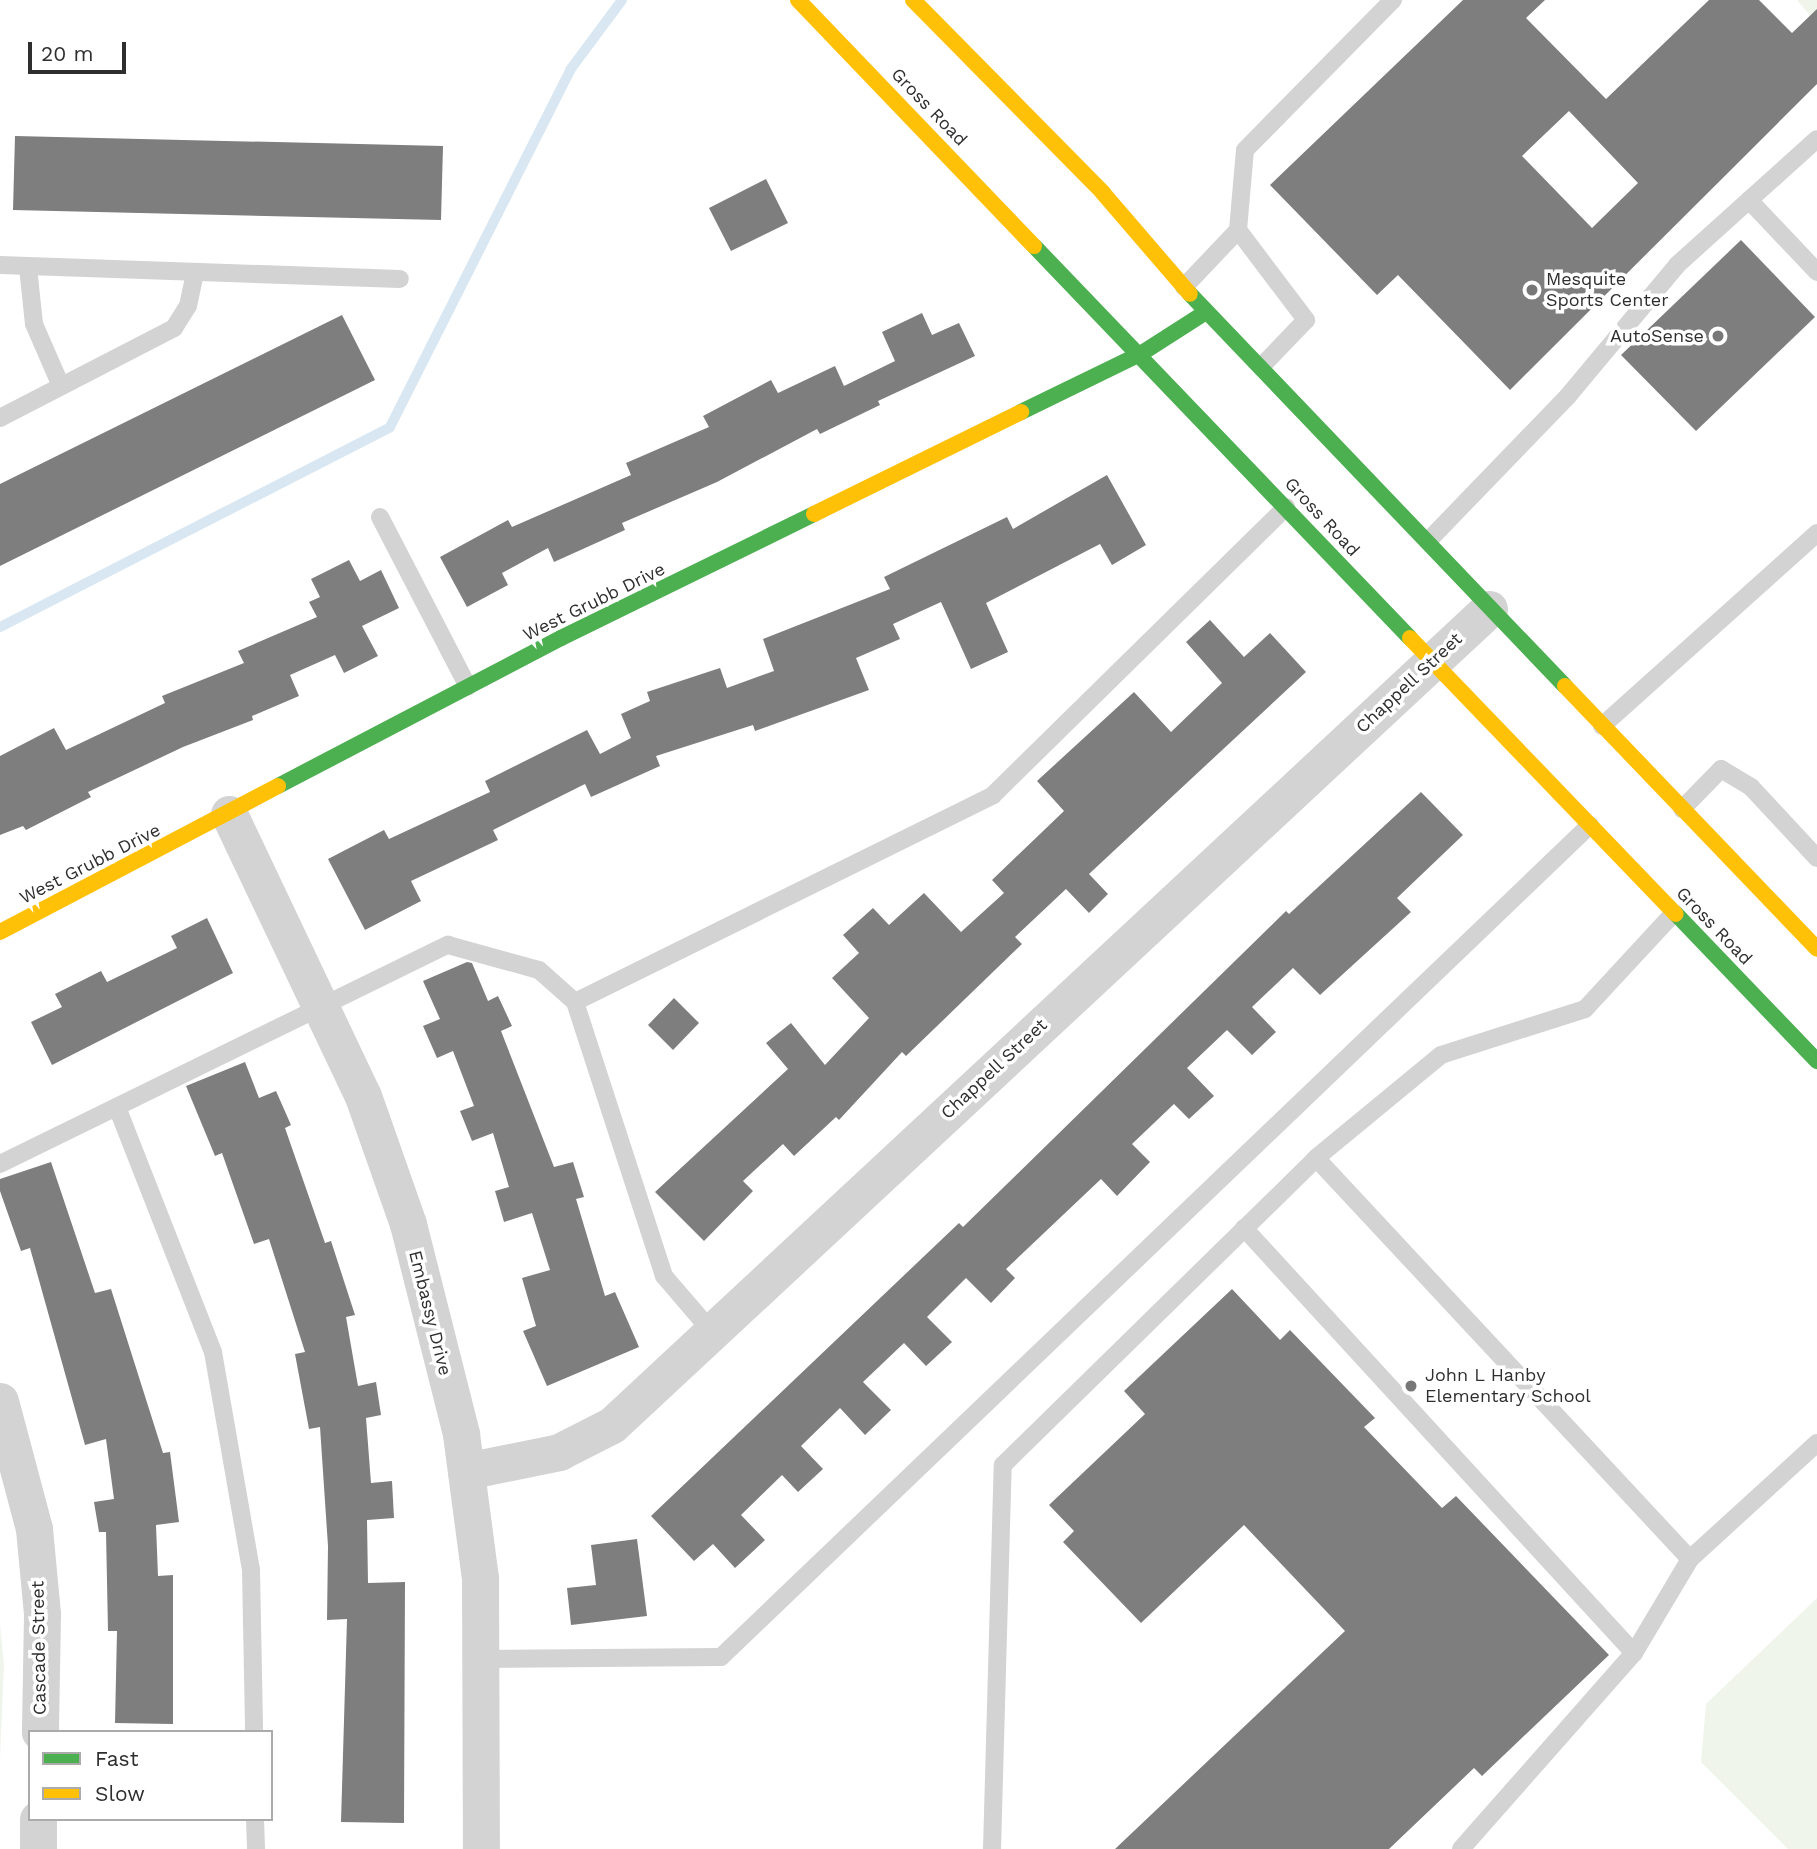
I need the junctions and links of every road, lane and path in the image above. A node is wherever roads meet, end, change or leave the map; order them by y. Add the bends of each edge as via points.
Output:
1 (914, 0) edge
2 (1393, 0) edge
3 (801, 3) edge
4 (1817, 139) edge
5 (1749, 200) junction
6 (1238, 230) junction
7 (0, 265) edge
8 (28, 267) junction
9 (1817, 272) edge
10 (195, 274) junction
11 (400, 279) dead end
12 (1185, 288) junction
13 (1206, 312) junction
14 (1142, 353) junction
15 (1261, 367) junction
16 (61, 386) junction
17 (0, 418) edge
18 (1286, 507) junction
19 (380, 517) dead end
20 (1817, 533) edge
21 (1428, 541) junction
22 (1489, 609) junction
23 (1432, 661) junction
24 (468, 687) junction
25 (1602, 726) junction
26 (1682, 809) junction
27 (229, 814) junction
28 (1590, 825) junction
29 (1817, 858) edge
30 (1674, 913) junction
31 (0, 932) edge
32 (1817, 949) edge
33 (575, 1002) junction
34 (321, 1006) junction
35 (1817, 1060) edge
36 (117, 1107) junction
37 (1316, 1157) junction
38 (0, 1164) edge
39 (1244, 1228) junction
40 (712, 1332) junction
41 (0, 1401) edge
42 (1817, 1443) edge
43 (466, 1471) junction
44 (1690, 1559) junction
45 (1634, 1653) junction
46 (481, 1659) junction
47 (40, 1730) edge
48 (254, 1730) edge
49 (38, 1821) edge
50 (255, 1821) edge
51 (38, 1849) edge
52 (256, 1849) edge
53 (481, 1849) edge
54 (992, 1849) edge
55 (1461, 1849) edge

1 - 12 main road via 1103,193
2 - 6 lane via 1245,150
3 - 14 main road, Gross Road
4 - 5 lane
5 - 9 lane
5 - 21 lane via 1677,265 1568,396
6 - 12 lane
6 - 15 lane via 1306,320
7 - 8 lane
8 - 10 lane
8 - 16 lane via 34,324
10 - 11 lane
10 - 16 lane via 188,306 174,328
12 - 13 main road
13 - 14 main road, West Grubb Drive
13 - 15 main road
14 - 18 main road, Gross Road
14 - 24 main road, West Grubb Drive
15 - 21 main road
16 - 17 lane
18 - 23 main road, Gross Road
18 - 33 lane via 993,795
19 - 24 lane
20 - 25 lane
21 - 22 main road
22 - 23 street, Chappell Street
22 - 25 main road
23 - 28 main road, Gross Road
23 - 40 street, Chappell Street
24 - 27 main road, West Grubb Drive
25 - 26 main road
26 - 29 lane via 1721,769 1751,788
26 - 32 main road
27 - 31 main road, West Grubb Drive
27 - 34 street, Embassy Drive
28 - 30 main road, Gross Road
28 - 46 lane via 721,1657
30 - 35 main road, Gross Road
30 - 37 lane via 1586,1009 1441,1055
33 - 34 lane via 539,970 448,945
33 - 40 lane via 664,1276
34 - 36 lane
34 - 43 street, Embassy Drive via 363,1096 408,1224 461,1434
36 - 38 lane
36 - 48 lane via 213,1352 251,1570
37 - 39 lane
37 - 44 lane
39 - 45 lane
39 - 54 lane via 1003,1465
40 - 43 street, Chappell Street via 612,1425 559,1452
41 - 47 street, Cascade Street via 34,1529 42,1614
42 - 44 lane
43 - 46 street, Embassy Drive via 480,1579
44 - 45 lane
45 - 55 lane
46 - 53 street, Embassy Drive
49 - 51 street
50 - 52 lane

